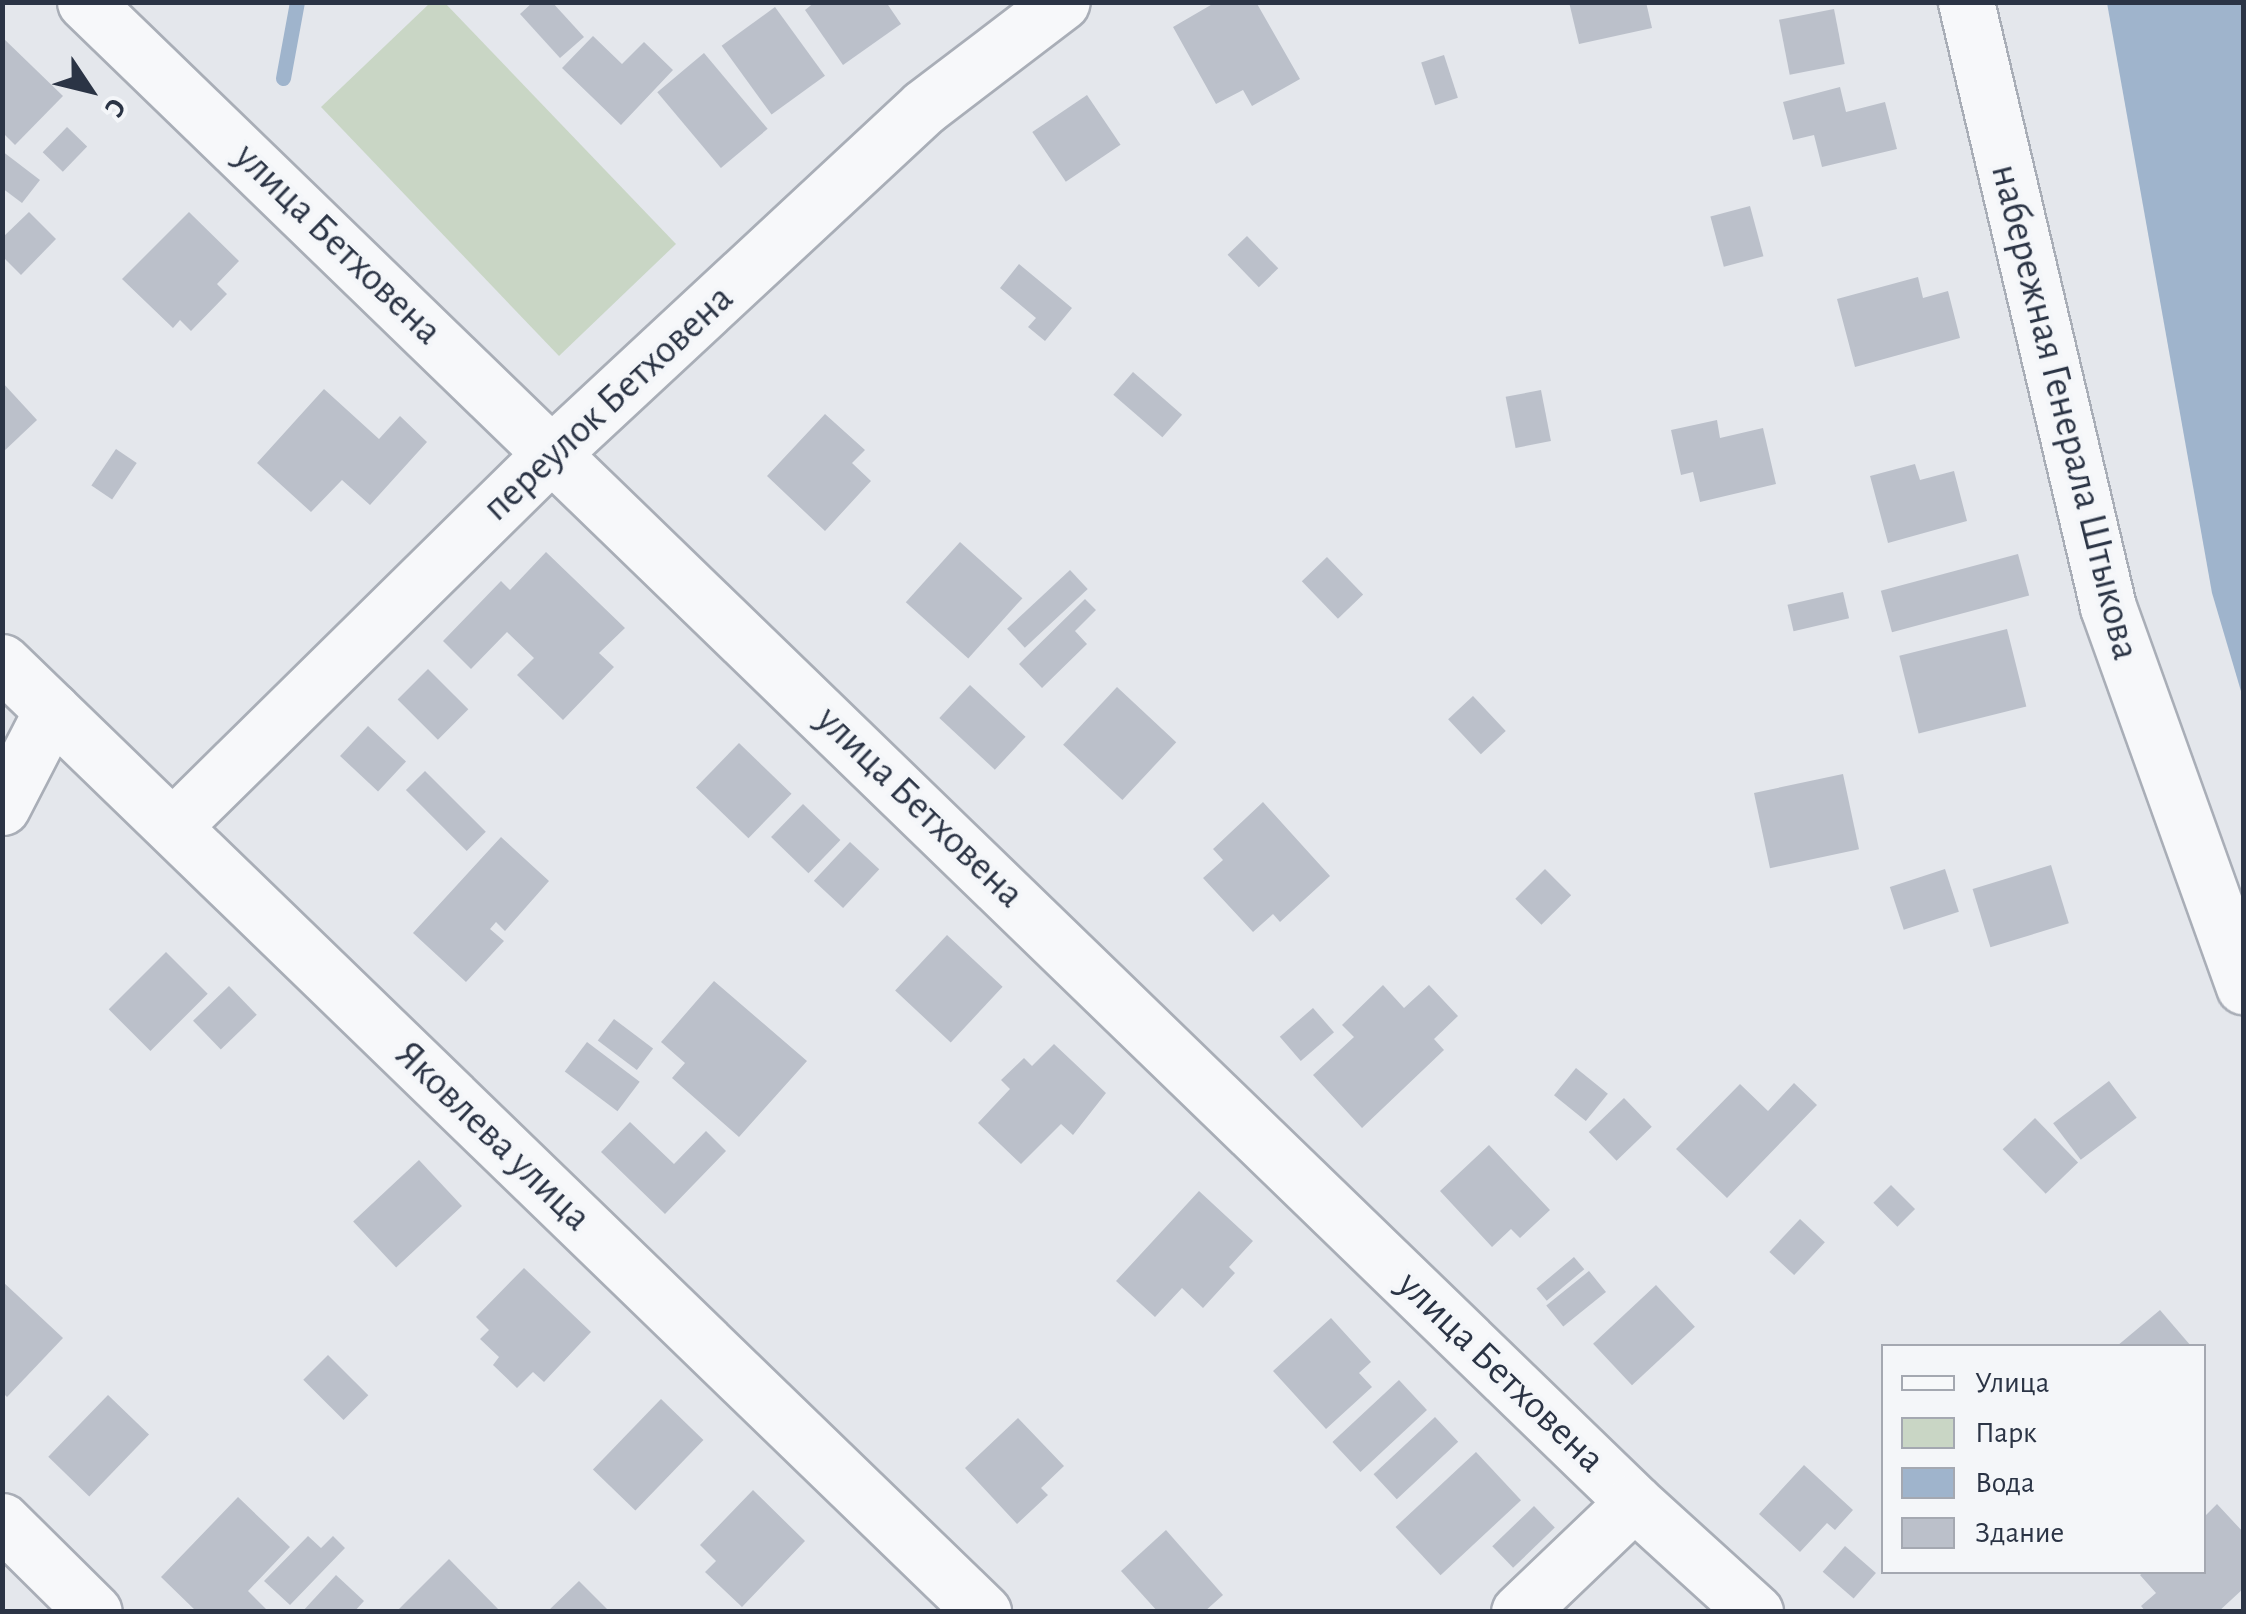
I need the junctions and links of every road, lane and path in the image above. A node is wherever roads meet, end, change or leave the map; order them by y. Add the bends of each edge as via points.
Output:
1 (86, 2) edge
2 (1062, 2) edge
3 (1966, 2) edge
4 (554, 452) junction
5 (2, 662) edge
6 (52, 710) junction
7 (2, 807) edge
8 (173, 826) junction
9 (2244, 986) edge
10 (1634, 1502) junction
11 (2, 1521) edge
12 (94, 1612) edge
13 (983, 1612) edge
14 (1519, 1612) edge
15 (1754, 1612) edge

1 - 4 street, улица Бетховена
2 - 4 street, переулок Бетховена via 924,107
3 - 9 street, набережная Генерала Штыкова via 2108,607
4 - 8 street, переулок Бетховена
4 - 10 street, улица Бетховена
5 - 6 street, Яковлева улица
6 - 7 street
6 - 8 street, Яковлева улица
8 - 13 street, Яковлева улица
10 - 14 street
10 - 15 street, улица Бетховена
11 - 12 street

